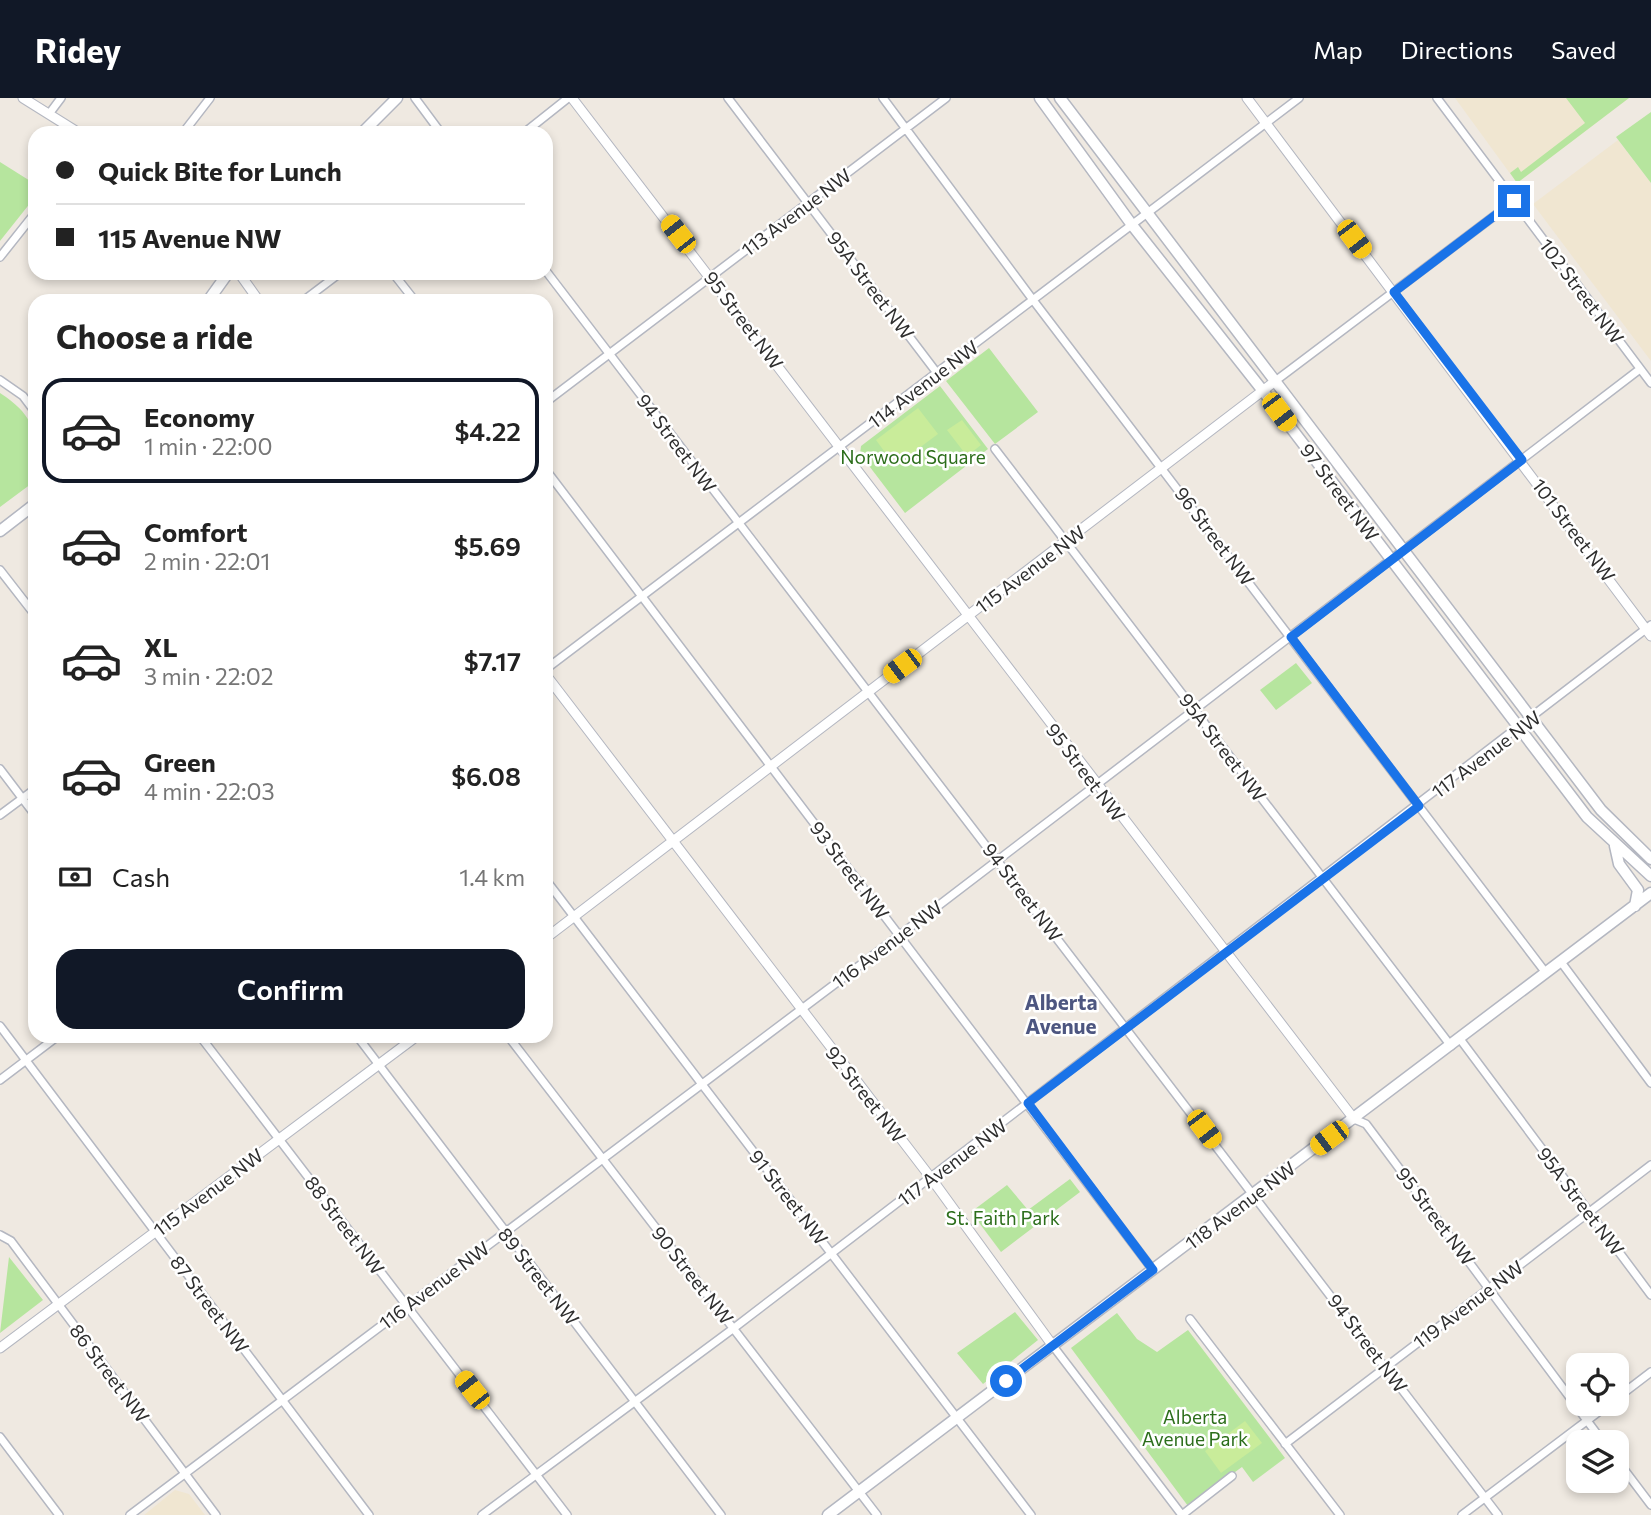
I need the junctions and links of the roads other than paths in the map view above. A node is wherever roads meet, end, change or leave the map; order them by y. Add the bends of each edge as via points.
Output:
1 (23, 98) edge
2 (61, 98) edge
3 (210, 98) edge
4 (397, 98) edge
5 (415, 98) edge
6 (570, 98) edge
7 (728, 98) edge
8 (883, 98) edge
9 (946, 98) edge
10 (1040, 98) edge
11 (1060, 98) edge
12 (1247, 98) edge
13 (1299, 98) edge
14 (1437, 98) edge
15 (49, 114) junction
16 (1266, 123) junction
17 (68, 126) edge
18 (188, 126) edge
19 (369, 126) edge
20 (436, 126) edge
21 (533, 126) edge
22 (906, 128) junction
23 (1514, 201) junction
24 (808, 202) junction
25 (1147, 214) junction
26 (28, 221) edge
27 (1132, 225) junction
28 (0, 257) edge
29 (711, 276) junction
30 (331, 280) edge
31 (398, 280) edge
32 (553, 280) edge
33 (1394, 292) junction
34 (312, 294) edge
35 (410, 294) edge
36 (1033, 300) junction
37 (610, 354) junction
38 (1640, 369) junction
39 (937, 373) junction
40 (0, 380) edge
41 (1274, 382) junction
42 (1651, 383) edge
43 (1263, 391) junction
44 (553, 397) edge
45 (28, 403) edge
46 (838, 448) junction
47 (995, 449) dead end
48 (1522, 460) junction
49 (1163, 467) junction
50 (553, 479) edge
51 (28, 509) edge
52 (738, 524) junction
53 (0, 531) edge
54 (1065, 542) junction
55 (1403, 551) junction
56 (1391, 560) junction
57 (0, 570) edge
58 (641, 597) junction
59 (28, 606) edge
60 (967, 617) junction
61 (1650, 630) edge
62 (1291, 637) junction
63 (553, 664) edge
64 (553, 684) edge
65 (869, 691) junction
66 (1195, 710) junction
67 (1532, 719) junction
68 (1520, 728) junction
69 (771, 766) junction
70 (0, 769) edge
71 (1096, 786) junction
72 (28, 794) edge
73 (22, 798) junction
74 (28, 806) edge
75 (1419, 806) junction
76 (0, 815) edge
77 (673, 841) junction
78 (1615, 846) junction
79 (1651, 859) edge
80 (998, 860) junction
81 (1651, 876) edge
82 (1323, 879) junction
83 (553, 889) edge
84 (1651, 893) edge
85 (1635, 907) junction
86 (574, 916) junction
87 (553, 932) edge
88 (900, 935) junction
89 (1224, 954) junction
90 (1561, 962) junction
91 (1546, 973) junction
92 (801, 1009) junction
93 (0, 1026) edge
94 (1126, 1028) junction
95 (49, 1043) edge
96 (205, 1043) edge
97 (362, 1043) edge
98 (408, 1043) edge
99 (514, 1043) edge
100 (1455, 1043) junction
101 (26, 1060) junction
102 (379, 1065) junction
103 (0, 1080) edge
104 (699, 1083) junction
105 (1651, 1083) edge
106 (1028, 1103) junction
107 (1354, 1119) junction
108 (279, 1139) junction
109 (601, 1158) junction
110 (1651, 1165) edge
111 (931, 1178) junction
112 (1254, 1194) junction
113 (1589, 1212) junction
114 (155, 1231) junction
115 (504, 1231) junction
116 (0, 1235) edge
117 (833, 1252) junction
118 (1153, 1270) junction
119 (1489, 1288) junction
120 (1651, 1295) edge
121 (58, 1304) junction
122 (407, 1305) junction
123 (1190, 1319) dead end
124 (734, 1328) junction
125 (1053, 1346) junction
126 (0, 1348) edge
127 (1385, 1367) junction
128 (1651, 1372) edge
129 (1629, 1389) edge
130 (282, 1400) junction
131 (637, 1400) junction
132 (1592, 1416) edge
133 (957, 1418) junction
134 (1587, 1420) junction
135 (1594, 1430) edge
136 (0, 1437) edge
137 (1285, 1444) junction
138 (186, 1474) junction
139 (537, 1474) junction
140 (1233, 1476) dead end
141 (1629, 1476) edge
142 (858, 1492) junction
143 (1485, 1498) junction
144 (1651, 1505) edge
145 (59, 1515) edge
146 (130, 1515) edge
147 (216, 1515) edge
148 (369, 1515) edge
149 (482, 1515) edge
150 (567, 1515) edge
151 (721, 1515) edge
152 (828, 1515) edge
153 (877, 1515) edge
154 (1031, 1515) edge
155 (1182, 1515) edge
156 (1339, 1515) edge
157 (1462, 1515) edge
158 (1498, 1515) edge

1 - 15 street
2 - 15 street
3 - 18 street
4 - 19 main road
5 - 20 street
6 - 21 street
6 - 29 street, 95 Street NW
7 - 24 street, 95A Street NW
8 - 22 street, 96 Street NW
9 - 22 street, 113 Avenue NW
10 - 27 main road, 97 Street NW
11 - 25 main road, 97 Street NW
12 - 16 street, 101 Street NW
13 - 16 street, 114 Avenue NW
14 - 23 street, 102 Street NW
15 - 17 street
16 - 25 street, 114 Avenue NW
16 - 33 street, 101 Street NW
22 - 24 street, 113 Avenue NW
22 - 36 street, 96 Street NW
23 - 33 street, 115 Avenue NW
23 - 38 street, 102 Street NW
24 - 29 street, 113 Avenue NW
24 - 39 street, 95A Street NW
25 - 27 street, 114 Avenue NW
25 - 41 main road, 97 Street NW
26 - 28 street
27 - 36 street, 114 Avenue NW
27 - 43 main road, 97 Street NW
29 - 37 street, 113 Avenue NW
29 - 46 street, 95 Street NW
30 - 34 street
31 - 35 street
32 - 37 street, 94 Street NW
33 - 41 street, 115 Avenue NW
33 - 48 street, 101 Street NW
36 - 39 street, 114 Avenue NW
36 - 49 street, 96 Street NW
37 - 44 street, 113 Avenue NW
37 - 52 street, 94 Street NW
38 - 42 street, 102 Street NW
38 - 48 street, 116 Avenue NW
39 - 46 street, 114 Avenue NW
40 - 45 street
41 - 43 street, 115 Avenue NW
41 - 55 main road, 97 Street NW
43 - 49 street, 115 Avenue NW
43 - 56 main road, 97 Street NW
46 - 52 street, 114 Avenue NW
46 - 60 street, 95 Street NW
47 - 54 street, 95A Street NW
48 - 55 street, 116 Avenue NW
48 - 61 street, 101 Street NW
49 - 54 street, 115 Avenue NW
49 - 62 street, 96 Street NW
50 - 58 street, 93 Street NW
51 - 53 main road
52 - 58 street, 114 Avenue NW
52 - 65 street, 94 Street NW
54 - 60 street, 115 Avenue NW
54 - 66 street, 95A Street NW
55 - 56 street, 116 Avenue NW
55 - 67 main road, 97 Street NW
56 - 62 street, 116 Avenue NW
56 - 68 main road, 97 Street NW
57 - 59 street
58 - 63 street, 114 Avenue NW
58 - 69 street, 93 Street NW
60 - 65 street, 115 Avenue NW
60 - 71 street, 95 Street NW
61 - 67 street, 117 Avenue NW
62 - 66 street, 116 Avenue NW
62 - 75 street, 96 Street NW
64 - 77 street, 92 Street NW
65 - 69 street, 115 Avenue NW
65 - 80 street, 94 Street NW
66 - 71 street, 116 Avenue NW
66 - 82 street, 95A Street NW
67 - 68 street, 117 Avenue NW
67 - 79 main road, 97 Street NW via 1601,810
68 - 75 street, 117 Avenue NW
68 - 78 main road, 97 Street NW via 1587,817
69 - 77 street, 115 Avenue NW
69 - 88 street, 93 Street NW
70 - 73 street
71 - 80 street, 116 Avenue NW
71 - 89 street, 95 Street NW
72 - 73 street
73 - 74 street
73 - 76 street
75 - 82 street, 117 Avenue NW
75 - 91 street, 96 Street NW
77 - 86 street, 115 Avenue NW
77 - 92 street, 92 Street NW
78 - 81 main road, 97 Street NW
78 - 85 main road via 1619,864 1637,890
80 - 88 street, 116 Avenue NW
80 - 94 street, 94 Street NW
82 - 89 street, 117 Avenue NW
82 - 100 street, 95A Street NW
83 - 86 street, 91 Street NW
84 - 85 main road, 118 Avenue NW
85 - 90 main road, 118 Avenue NW
86 - 87 street, 115 Avenue NW
86 - 104 street, 91 Street NW
88 - 92 street, 116 Avenue NW
88 - 106 street, 93 Street NW
89 - 94 street, 117 Avenue NW
89 - 107 street, 95 Street NW
90 - 91 main road, 118 Avenue NW
90 - 105 street
91 - 100 main road, 118 Avenue NW
92 - 104 street, 116 Avenue NW
92 - 111 street, 92 Street NW
93 - 101 street, 87 Street NW
94 - 106 street, 117 Avenue NW
94 - 112 street, 94 Street NW
95 - 101 street
96 - 108 street, 88 Street NW
97 - 102 street, 89 Street NW
98 - 102 street, 115 Avenue NW
99 - 109 street, 90 Street NW
100 - 107 main road, 118 Avenue NW
100 - 113 street, 95A Street NW
101 - 103 street
101 - 114 street, 87 Street NW
102 - 108 street, 115 Avenue NW
102 - 115 street, 89 Street NW
104 - 109 street, 116 Avenue NW
104 - 117 street, 91 Street NW
106 - 111 street, 117 Avenue NW
106 - 118 street, 93 Street NW
107 - 112 main road, 118 Avenue NW
107 - 119 street, 95 Street NW via 1366,1124
108 - 114 street, 115 Avenue NW
108 - 122 street, 88 Street NW
109 - 115 street, 116 Avenue NW
109 - 124 street, 90 Street NW
110 - 113 street, 119 Avenue NW
111 - 117 street, 117 Avenue NW
111 - 125 street, 92 Street NW
112 - 118 main road, 118 Avenue NW
112 - 127 street, 94 Street NW
113 - 119 street, 119 Avenue NW
113 - 120 street, 95A Street NW
114 - 121 street, 115 Avenue NW
114 - 130 street, 87 Street NW
115 - 122 street, 116 Avenue NW
115 - 131 street, 89 Street NW
116 - 121 street, 86 Street NW via 11,1241
117 - 124 street, 117 Avenue NW
117 - 133 street, 91 Street NW
118 - 125 main road, 118 Avenue NW
119 - 127 street, 119 Avenue NW
119 - 134 street, 95 Street NW
121 - 126 street, 115 Avenue NW
121 - 138 street, 86 Street NW
122 - 130 street, 116 Avenue NW
122 - 139 street, 88 Street NW
123 - 137 street
124 - 131 street, 117 Avenue NW
124 - 142 street, 90 Street NW
125 - 133 main road, 118 Avenue NW
125 - 155 street, 92 Street NW
127 - 137 street, 119 Avenue NW
127 - 143 street, 94 Street NW
128 - 129 street
130 - 138 street, 116 Avenue NW
130 - 148 street, 87 Street NW
131 - 139 street, 117 Avenue NW
131 - 151 street, 89 Street NW
132 - 134 street
133 - 142 main road, 118 Avenue NW
133 - 154 street, 91 Street NW
134 - 135 street, 95 Street NW
134 - 143 street
136 - 145 street
137 - 156 street
138 - 146 street, 116 Avenue NW
138 - 147 street, 86 Street NW
139 - 149 street, 117 Avenue NW
139 - 150 street, 88 Street NW
140 - 155 street
141 - 144 street
142 - 152 main road, 118 Avenue NW
142 - 153 street, 90 Street NW
143 - 157 street
143 - 158 street, 94 Street NW

